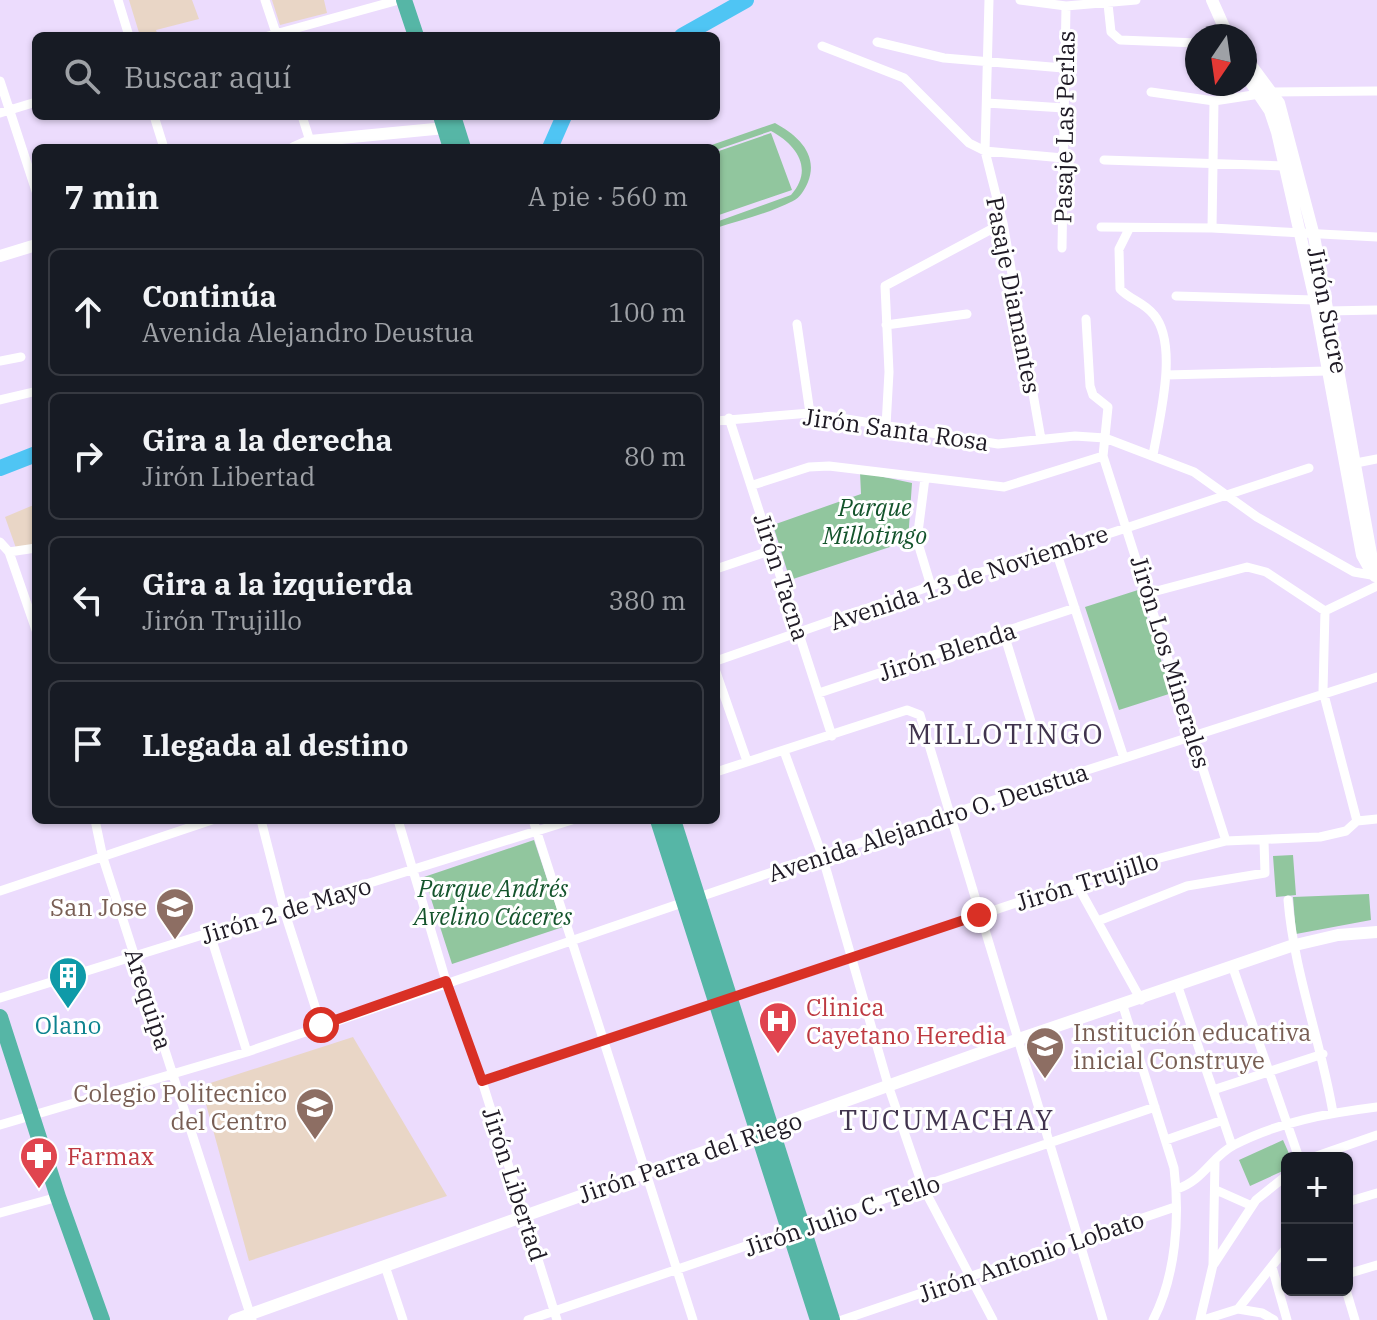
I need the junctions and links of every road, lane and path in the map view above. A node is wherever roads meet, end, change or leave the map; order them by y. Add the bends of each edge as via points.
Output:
1 (118, 0) edge
2 (265, 0) edge
3 (401, 0) edge
4 (416, 0) edge
5 (989, 0) edge
6 (1020, 0) edge
7 (1136, 0) edge
8 (1211, 0) edge
9 (1108, 4) junction
10 (1066, 6) junction
11 (1218, 24) edge
12 (128, 32) edge
13 (272, 32) edge
14 (284, 32) edge
15 (414, 32) edge
16 (426, 32) edge
17 (877, 42) dead end
18 (1185, 43) edge
19 (822, 46) dead end
20 (988, 63) junction
21 (1063, 68) junction
22 (1257, 78) edge
23 (0, 81) edge
24 (1257, 85) edge
25 (1377, 91) edge
26 (1151, 92) dead end
27 (1266, 94) junction
28 (1214, 101) junction
29 (32, 103) edge
30 (987, 103) junction
31 (1064, 108) junction
32 (5, 112) edge
33 (155, 120) edge
34 (303, 120) edge
35 (452, 134) edge
36 (310, 141) junction
37 (163, 144) edge
38 (303, 144) edge
39 (985, 151) junction
40 (1063, 158) junction
41 (1104, 160) dead end
42 (1214, 162) junction
43 (1284, 166) junction
44 (32, 181) edge
45 (1003, 223) junction
46 (1101, 227) dead end
47 (1212, 228) junction
48 (1129, 229) junction
49 (1307, 235) junction
50 (1377, 237) edge
51 (32, 246) edge
52 (1062, 248) dead end
53 (0, 256) edge
54 (1176, 296) dead end
55 (1315, 300) junction
56 (1377, 310) edge
57 (1328, 311) junction
58 (967, 314) dead end
59 (1086, 319) dead end
60 (797, 324) dead end
61 (886, 325) junction
62 (21, 357) dead end
63 (0, 361) edge
64 (1327, 371) junction
65 (1166, 375) junction
66 (32, 392) edge
67 (0, 400) edge
68 (810, 413) junction
69 (729, 418) junction
70 (720, 420) edge
71 (886, 426) junction
72 (1105, 438) junction
73 (1041, 439) junction
74 (1153, 455) junction
75 (1103, 456) junction
76 (1377, 459) edge
77 (1356, 463) junction
78 (1309, 468) dead end
79 (925, 478) junction
80 (753, 485) junction
81 (1223, 494) junction
82 (1128, 526) junction
83 (1372, 527) edge
84 (1, 542) edge
85 (32, 549) edge
86 (772, 550) junction
87 (1056, 551) junction
88 (9, 552) junction
89 (720, 568) edge
90 (1376, 579) edge
91 (931, 586) junction
92 (1149, 593) junction
93 (1075, 608) junction
94 (1325, 611) junction
95 (32, 618) edge
96 (799, 632) junction
97 (1004, 634) junction
98 (720, 660) edge
99 (1377, 677) edge
100 (720, 683) edge
101 (1323, 691) junction
102 (819, 693) junction
103 (1033, 728) dead end
104 (832, 736) junction
105 (1194, 737) junction
106 (784, 751) junction
107 (1124, 758) junction
108 (747, 761) junction
109 (720, 771) edge
110 (949, 813) junction
111 (1377, 819) edge
112 (1357, 821) junction
113 (96, 824) edge
114 (201, 824) edge
115 (262, 824) edge
116 (399, 824) edge
117 (534, 824) edge
118 (559, 824) edge
119 (660, 824) edge
120 (674, 824) edge
121 (536, 831) junction
122 (1226, 841) junction
123 (1264, 841) junction
124 (822, 855) junction
125 (103, 858) junction
126 (411, 871) junction
127 (1076, 883) junction
128 (0, 891) edge
129 (692, 900) junction
130 (1288, 900) dead end
131 (284, 910) junction
132 (979, 915) junction
133 (1098, 921) junction
134 (1377, 932) edge
135 (210, 934) junction
136 (571, 939) junction
137 (1291, 946) junction
138 (135, 957) junction
139 (854, 957) junction
140 (1233, 968) junction
141 (446, 981) junction
142 (1178, 987) junction
143 (0, 998) edge
144 (724, 1000) junction
145 (1141, 1000) junction
146 (1123, 1006) junction
147 (0, 1017) edge
148 (321, 1025) junction
149 (1019, 1039) junction
150 (604, 1042) junction
151 (247, 1052) junction
152 (1323, 1054) junction
153 (1269, 1072) junction
154 (173, 1076) junction
155 (482, 1081) junction
156 (889, 1088) junction
157 (1213, 1090) junction
158 (1155, 1107) junction
159 (1377, 1107) edge
160 (1333, 1113) junction
161 (31, 1117) junction
162 (1223, 1120) junction
163 (0, 1125) edge
164 (1287, 1125) junction
165 (765, 1131) junction
166 (1377, 1135) edge
167 (1166, 1140) junction
168 (1050, 1143) junction
169 (1232, 1146) junction
170 (1297, 1152) edge
171 (1328, 1152) edge
172 (1215, 1162) junction
173 (646, 1173) junction
174 (1281, 1179) edge
175 (923, 1187) junction
176 (1177, 1189) junction
177 (1216, 1190) junction
178 (1377, 1193) edge
179 (58, 1197) junction
180 (1353, 1200) edge
181 (1252, 1206) junction
182 (1175, 1207) junction
183 (0, 1213) edge
184 (526, 1215) junction
185 (797, 1231) junction
186 (1078, 1240) junction
187 (1281, 1255) edge
188 (1213, 1265) junction
189 (1377, 1265) edge
190 (385, 1266) junction
191 (1272, 1267) junction
192 (677, 1270) junction
193 (1353, 1272) edge
194 (971, 1276) junction
195 (1348, 1296) edge
196 (1238, 1309) junction
197 (556, 1315) edge
198 (251, 1317) edge
199 (1206, 1319) edge
200 (102, 1320) edge
201 (234, 1320) edge
202 (403, 1320) edge
203 (528, 1320) edge
204 (693, 1320) edge
205 (818, 1320) edge
206 (832, 1320) edge
207 (842, 1320) edge
208 (993, 1320) edge
209 (1103, 1320) edge
210 (1153, 1320) edge
211 (1274, 1320) edge
212 (1287, 1320) edge
213 (1355, 1320) edge

1 - 12 street
2 - 13 street
3 - 14 street
3 - 15 highway
4 - 16 highway
5 - 20 street, Pasaje Diamantes
6 - 10 street
7 - 9 street
8 - 11 street
9 - 10 street
9 - 18 street via 1109,26 1120,40
10 - 21 street, Pasaje Las Perlas
17 - 20 street
19 - 39 street via 904,78 969,143
20 - 21 street
20 - 30 street, Pasaje Diamantes
21 - 31 street, Pasaje Las Perlas
22 - 27 street, Jirón Sucre
23 - 32 street
24 - 27 street, Jirón Sucre
25 - 27 street
26 - 28 street
27 - 28 street
27 - 43 street, Jirón Sucre
27 - 49 street, Jirón Sucre via 1287,127
28 - 42 street
29 - 32 street
30 - 31 street
30 - 39 street, Pasaje Diamantes
31 - 40 street, Pasaje Las Perlas
32 - 44 street
33 - 37 street
34 - 36 street
35 - 36 street
36 - 38 street
39 - 40 street
39 - 45 street, Pasaje Diamantes
40 - 52 street, Pasaje Las Perlas
41 - 42 street
42 - 43 street
42 - 47 street
43 - 49 street, Jirón Sucre
45 - 61 street via 888,283 882,293
45 - 73 street, Pasaje Diamantes
46 - 48 street
47 - 48 street
47 - 49 street
48 - 65 street via 1119,249 1120,289 1158,318
49 - 50 street
49 - 55 street, Jirón Sucre
49 - 57 street, Jirón Sucre
51 - 53 street
54 - 55 street
55 - 64 street, Jirón Sucre
56 - 57 street
57 - 77 street, Jirón Sucre
58 - 61 street
59 - 72 street, Jirón Los Minerales via 1090,386 1108,407
60 - 68 street
61 - 71 street
62 - 63 street
64 - 65 street
64 - 90 street, Jirón Sucre via 1362,555
65 - 74 street
66 - 67 street
68 - 69 street, Jirón Santa Rosa
68 - 71 street, Jirón Santa Rosa
69 - 70 street, Jirón Santa Rosa
69 - 80 street, Jirón Tacna
71 - 73 street, Jirón Santa Rosa via 998,444
72 - 73 street, Jirón Santa Rosa
72 - 74 street, Jirón Santa Rosa
72 - 75 street, Jirón Los Minerales
74 - 81 street, Jirón Santa Rosa via 1194,472
75 - 79 street via 1004,487
75 - 82 street, Jirón Los Minerales
76 - 77 street
77 - 83 street, Jirón Sucre
78 - 81 street, Avenida 13 de Noviembre
79 - 80 street via 816,466
79 - 91 street via 917,540
80 - 86 street, Jirón Tacna
81 - 82 street, Avenida 13 de Noviembre
81 - 90 street, Jirón Santa Rosa via 1354,572
82 - 87 street, Avenida 13 de Noviembre
82 - 92 street, Jirón Los Minerales
83 - 90 street, Jirón Sucre
84 - 88 street
85 - 88 street
86 - 89 street
86 - 96 street, Jirón Tacna
87 - 91 street, Avenida 13 de Noviembre
87 - 93 street
88 - 95 street
90 - 94 street
91 - 96 street, Avenida 13 de Noviembre
92 - 94 street via 1247,567 1266,572
92 - 105 street, Jirón Los Minerales
93 - 97 street, Jirón Blenda
93 - 107 street
94 - 101 street
96 - 98 street, Avenida 13 de Noviembre
96 - 102 street, Jirón Tacna
97 - 102 street, Jirón Blenda
97 - 103 street
99 - 101 street, Avenida Alejandro O. Deustua
100 - 108 street
101 - 105 street, Avenida Alejandro O. Deustua
101 - 112 street
102 - 104 street, Jirón Tacna
104 - 106 street
104 - 110 street via 915,711
105 - 107 street, Avenida Alejandro O. Deustua
105 - 122 street, Jirón Los Minerales
106 - 108 street
106 - 124 street
107 - 110 street, Avenida Alejandro O. Deustua
108 - 109 street
110 - 124 street, Avenida Alejandro O. Deustua
110 - 132 street
111 - 112 street, Jirón Trujillo
112 - 123 street, Jirón Trujillo via 1338,834
113 - 125 street, Arequipa
114 - 125 street
115 - 131 street
116 - 126 street, Jirón Libertad
117 - 121 street
118 - 121 street, Jirón 2 de Mayo
119 - 129 highway
120 - 129 highway
121 - 126 street, Jirón 2 de Mayo
121 - 136 street
122 - 123 street, Jirón Trujillo
122 - 127 street, Jirón Trujillo
123 - 133 street via 1265,873 1187,886
124 - 129 street, Avenida Alejandro O. Deustua
124 - 139 street
125 - 128 street
125 - 138 street, Arequipa
126 - 131 street, Jirón 2 de Mayo
126 - 141 street, Jirón Libertad
127 - 132 street, Jirón Trujillo
127 - 133 street
129 - 136 street, Avenida Alejandro O. Deustua
129 - 144 highway
130 - 137 street
131 - 135 street, Jirón 2 de Mayo
131 - 148 street
132 - 139 street, Jirón Trujillo
132 - 149 street
133 - 145 street
134 - 137 street, Jirón Parra del Riego
135 - 138 street, Jirón 2 de Mayo
135 - 151 street
136 - 141 street, Avenida Alejandro O. Deustua
136 - 150 street
137 - 140 street, Jirón Parra del Riego
137 - 152 street
138 - 143 street, Jirón 2 de Mayo
138 - 154 street, Arequipa
139 - 144 street, Jirón Trujillo
139 - 156 street
140 - 142 street, Jirón Parra del Riego
140 - 153 street
141 - 148 street, Avenida Alejandro O. Deustua
141 - 155 street, Jirón Libertad
142 - 145 street, Jirón Parra del Riego
142 - 157 street
144 - 150 street, Jirón Trujillo
144 - 165 highway
145 - 146 street, Jirón Parra del Riego
146 - 149 street, Jirón Parra del Riego
146 - 158 street
147 - 161 highway
148 - 151 street, Avenida Alejandro O. Deustua
149 - 156 street, Jirón Parra del Riego
149 - 168 street
150 - 155 street, Jirón Trujillo
150 - 173 street
151 - 154 street, Avenida Alejandro O. Deustua
152 - 153 street
152 - 160 street
153 - 157 street
153 - 164 street
154 - 161 street, Avenida Alejandro O. Deustua
154 - 198 street, Arequipa
155 - 184 street, Jirón Libertad
156 - 165 street, Jirón Parra del Riego
156 - 175 street
157 - 162 street
158 - 167 street
158 - 168 street, Jirón Julio C. Tello
159 - 160 street
160 - 164 street
161 - 163 street, Avenida Alejandro O. Deustua
161 - 179 highway
162 - 167 street
162 - 169 street
164 - 169 street
164 - 170 street
165 - 173 street, Jirón Parra del Riego
165 - 185 highway
166 - 171 street
167 - 176 street
168 - 175 street, Jirón Julio C. Tello
168 - 186 street
169 - 172 street
172 - 176 street via 1194,1183
172 - 177 street
173 - 184 street, Jirón Parra del Riego
173 - 192 street
174 - 181 street
175 - 185 street, Jirón Julio C. Tello
175 - 194 street
176 - 182 street
177 - 181 street
177 - 188 street
178 - 180 street
179 - 183 street
179 - 200 highway
181 - 188 street
182 - 186 street, Jirón Antonio Lobato
182 - 210 street via 1170,1278
184 - 190 street, Jirón Parra del Riego
184 - 197 street, Jirón Libertad
185 - 192 street, Jirón Julio C. Tello
185 - 205 highway
185 - 206 highway
186 - 194 street, Jirón Antonio Lobato
186 - 209 street
187 - 191 street
188 - 199 street
189 - 193 street
190 - 198 street, Jirón Parra del Riego
190 - 202 street
191 - 196 street
191 - 212 street
192 - 197 street, Jirón Julio C. Tello
192 - 204 street
194 - 207 street, Jirón Antonio Lobato
194 - 208 street
195 - 213 street
196 - 199 street
196 - 211 street
197 - 203 street, Jirón Julio C. Tello
198 - 201 street, Jirón Parra del Riego

